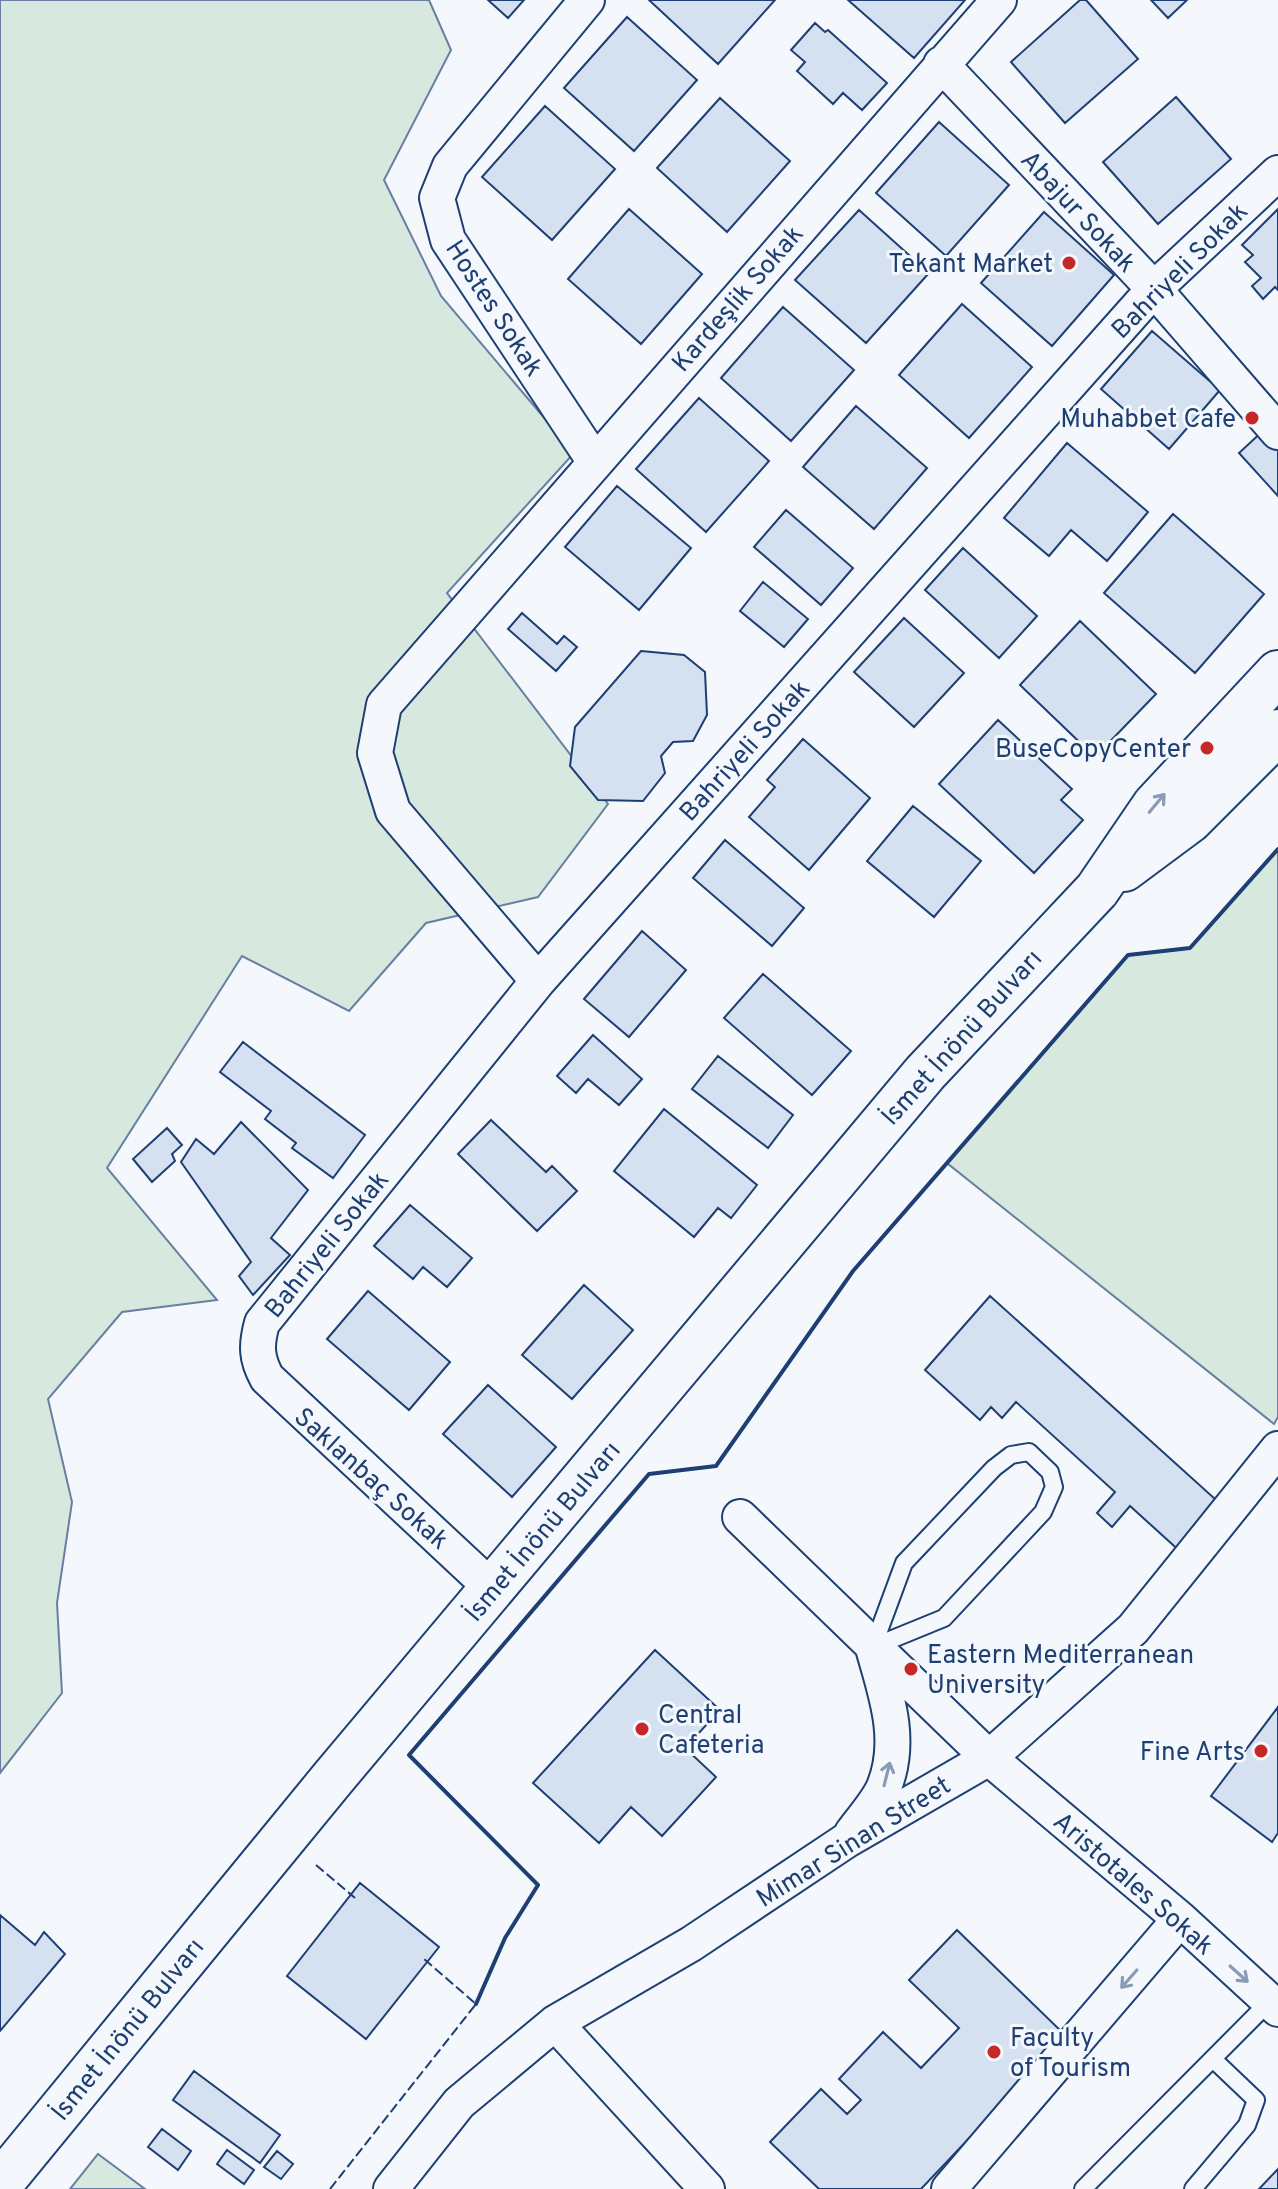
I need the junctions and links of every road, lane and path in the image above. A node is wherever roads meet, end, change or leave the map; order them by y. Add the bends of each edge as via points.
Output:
1 (587, 0) edge
2 (999, 0) edge
3 (941, 64) junction
4 (1278, 173) edge
5 (1154, 289) junction
6 (1278, 432) edge
7 (595, 462) junction
8 (1278, 673) edge
9 (1278, 732) edge
10 (1097, 890) junction
11 (538, 981) junction
12 (257, 1360) joint
13 (1278, 1449) edge
14 (740, 1517) dead end
15 (494, 1590) junction
16 (873, 1647) junction
17 (989, 1758) junction
18 (847, 1840) junction
19 (1180, 1919) junction
20 (1275, 2001) edge
21 (555, 2023) junction
22 (1214, 2060) junction
23 (0, 2184) edge
24 (391, 2189) edge
25 (707, 2189) edge
26 (949, 2189) edge
27 (1083, 2189) edge
28 (1193, 2189) edge

1 - 7 street, Hostes Sokak via 450,166 437,198 448,240
2 - 3 street, Kardeşlik Sokak
3 - 5 street, Abajur Sokak
3 - 7 street, Kardeşlik Sokak
4 - 5 street, Bahriyeli Sokak
5 - 6 street, Abajur Sokak
5 - 11 street, Bahriyeli Sokak
7 - 11 street, Kardeşlik Sokak via 384,705 375,753 393,811
10 -> 8 main road, İsmet İnönü Bulvarı via 1155,805
9 - 10 main road, İsmet İnönü Bulvarı via 1190,820
10 - 15 main road, İsmet İnönü Bulvarı via 925,1073
11 - 12 street, Bahriyeli Sokak via 262,1323
12 - 15 street, Saklanbaç Sokak via 282,1396
13 - 17 street, Mimar Sinan Street via 1133,1629
14 - 16 street, Aristotales Sokak
15 - 23 main road, İsmet İnönü Bulvarı
16 - 16 lane via 904,1563 994,1468 1011,1455 1029,1452 1050,1472 1054,1487 1043,1512 944,1618
16 - 17 street, Aristotales Sokak
18 -> 16 street via 883,1789 893,1752 892,1714
17 - 18 street, Mimar Sinan Street
17 - 19 street, Aristotales Sokak
18 - 21 street, Mimar Sinan Street via 691,1944
19 -> 20 street, Aristotales Sokak
19 -> 26 street
20 - 22 lane
21 - 24 street, Mimar Sinan Street via 459,2103
21 - 25 street
22 - 27 lane
22 - 28 lane via 1256,2100 1247,2125

